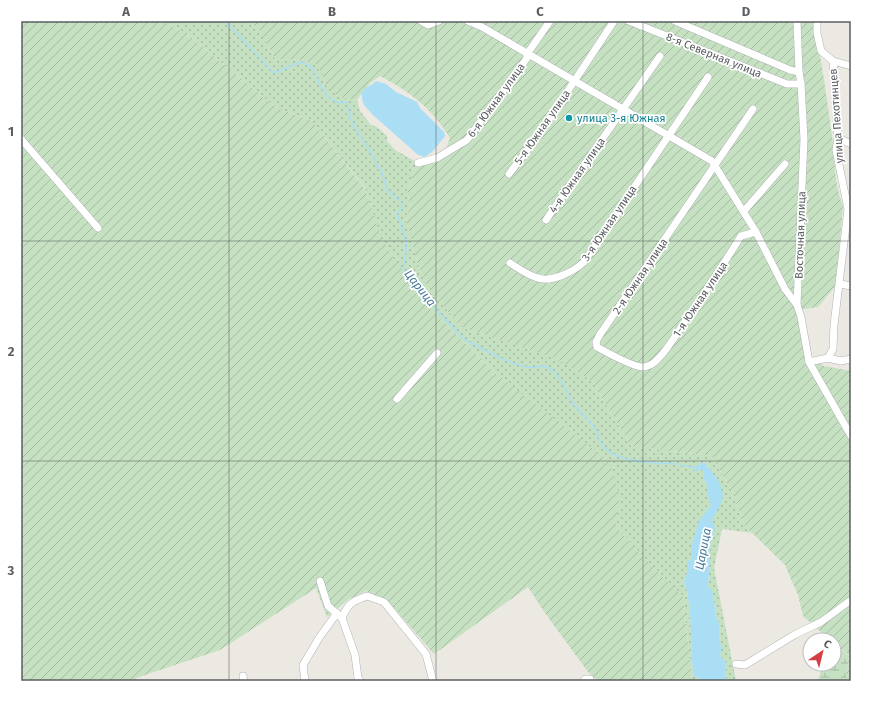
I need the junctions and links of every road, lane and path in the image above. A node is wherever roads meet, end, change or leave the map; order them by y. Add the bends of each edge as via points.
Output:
1 (421, 21) edge
2 (439, 21) edge
3 (468, 21) edge
4 (550, 21) edge
5 (614, 21) edge
6 (629, 21) edge
7 (675, 21) edge
8 (797, 21) edge
9 (817, 21) edge
10 (527, 54) junction
11 (660, 56) dead end
12 (833, 62) junction
13 (851, 66) edge
14 (799, 72) junction
15 (708, 77) dead end
16 (574, 81) junction
17 (801, 84) junction
18 (622, 109) junction
19 (753, 109) dead end
20 (668, 135) junction
21 (838, 138) junction
22 (21, 139) edge
23 (851, 144) edge
24 (418, 163) dead end
25 (714, 164) junction
26 (785, 164) dead end
27 (509, 174) dead end
28 (849, 210) edge
29 (744, 211) junction
30 (546, 220) dead end
31 (98, 228) dead end
32 (756, 232) junction
33 (510, 263) dead end
34 (840, 284) junction
35 (851, 286) edge
36 (797, 305) junction
37 (437, 353) dead end
38 (828, 358) junction
39 (851, 359) edge
40 (809, 362) junction
41 (643, 367) joint
42 (397, 399) dead end
43 (851, 436) edge
44 (320, 581) dead end
45 (851, 600) edge
46 (339, 616) junction
47 (736, 664) dead end
48 (305, 681) edge
49 (360, 681) edge
50 (433, 681) edge

1 - 2 street via 428,24
3 - 10 street
4 - 10 street, 6-я Южная улица
5 - 16 street, 5-я Южная улица
6 - 17 street, 8-я Северная улица via 787,84
7 - 14 street
8 - 14 street, Восточная улица
9 - 12 street, улица Пехотинцев via 821,52
10 - 16 street
10 - 24 street, 6-я Южная улица via 527,58 467,140 437,158
11 - 18 street, 4-я Южная улица
12 - 13 street
12 - 21 street, улица Пехотинцев
14 - 17 street, Восточная улица
15 - 20 street, 3-я Южная улица
16 - 18 street
16 - 27 street, 5-я Южная улица via 538,136
17 - 36 street, Восточная улица via 804,139
18 - 20 street
18 - 30 street, 4-я Южная улица
19 - 25 street
20 - 25 street
20 - 33 street, 3-я Южная улица via 584,262 576,270 548,280 536,278
21 - 23 street
21 - 28 street, улица Пехотинцев via 836,150
22 - 31 street
25 - 29 street
25 - 41 street, 2-я Южная улица via 596,342 597,347 607,353
26 - 29 street
28 - 34 street, улица Пехотинцев
29 - 32 street
32 - 36 street via 785,289
32 - 41 street, 1-я Южная улица via 741,236 670,344 657,360
34 - 35 street
34 - 38 street, улица Пехотинцев via 833,349
36 - 40 street, Восточная улица
37 - 42 street
38 - 39 street via 841,361
38 - 40 street
40 - 43 street, Восточная улица
44 - 46 street via 328,606
45 - 47 street via 821,622 745,665
46 - 48 street via 319,638 303,665
46 - 49 street via 355,655
46 - 50 street via 355,601 367,596 384,602 426,654

